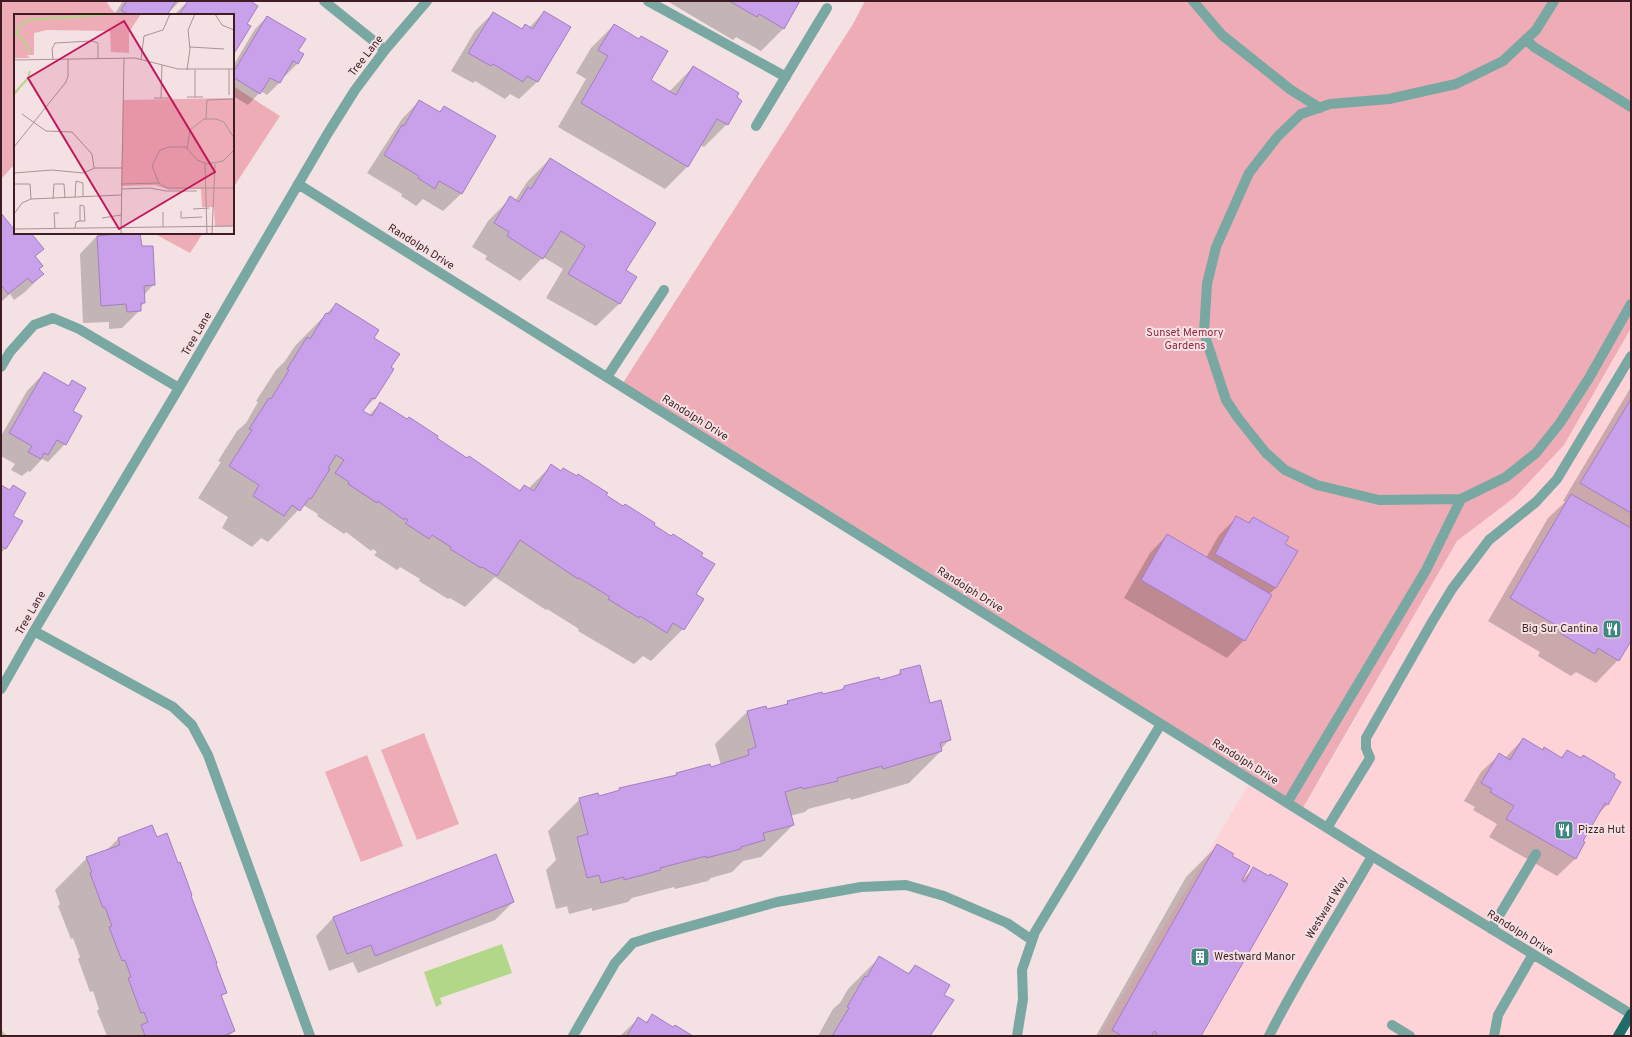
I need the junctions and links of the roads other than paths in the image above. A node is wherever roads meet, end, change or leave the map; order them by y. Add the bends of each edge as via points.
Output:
1 (324, 1) edge
2 (427, 1) edge
3 (648, 1) edge
4 (1193, 1) edge
5 (1554, 1) edge
6 (827, 8) dead end
7 (1526, 38) junction
8 (385, 50) junction
9 (786, 77) junction
10 (1631, 107) edge
11 (1320, 108) junction
12 (756, 126) dead end
13 (298, 184) junction
14 (664, 290) dead end
15 (1631, 304) edge
16 (1631, 356) edge
17 (1, 367) edge
18 (607, 378) junction
19 (179, 388) junction
20 (1461, 499) junction
21 (34, 630) junction
22 (1, 689) edge
23 (1161, 724) junction
24 (1287, 803) junction
25 (1327, 828) junction
26 (1536, 854) dead end
27 (1372, 856) junction
28 (1491, 929) junction
29 (1032, 940) junction
30 (1533, 954) junction
31 (1631, 1014) edge
32 (1392, 1025) dead end
33 (310, 1036) edge
34 (573, 1036) edge
35 (1017, 1036) edge
36 (1269, 1036) edge
37 (1410, 1036) edge
38 (1494, 1036) edge
39 (1618, 1036) edge

1 - 8 street
2 - 8 street, Tree Lane
3 - 9 street
4 - 11 street via 1222,35 1291,90
5 - 7 street via 1536,30
6 - 9 street
7 - 10 street via 1534,47
7 - 11 street via 1503,61 1456,84 1389,99 1330,104
8 - 13 street, Tree Lane via 355,90
9 - 12 street
11 - 20 street via 1301,114 1278,136 1249,173 1216,247 1207,284 1204,332 1226,400 1266,453 1285,470 1317,485 1379,500
13 - 18 street, Randolph Drive
13 - 19 street, Tree Lane
14 - 18 street
15 - 20 street via 1589,378 1560,423 1536,453 1506,477
16 - 25 street via 1557,479 1536,502 1489,540 1452,589 1366,738 1370,758
17 - 19 street via 10,352 34,325 53,318 79,329
18 - 23 street, Randolph Drive
19 - 21 street, Tree Lane
20 - 24 street via 1426,570
21 - 22 street, Tree Lane
21 - 33 street via 173,707 192,725 208,755
23 - 24 street, Randolph Drive
23 - 29 street
24 - 25 street, Randolph Drive
25 - 27 street, Randolph Drive
26 - 28 street
27 - 28 street, Randolph Drive
27 - 36 street, Westward Way
28 - 30 street, Randolph Drive
29 - 34 street via 1007,923 944,896 906,885 861,887 777,902 633,944 615,963
29 - 35 street via 1022,970 1023,999
30 - 31 street, Randolph Drive
30 - 38 street via 1498,1015
31 - 39 main road
32 - 37 street

